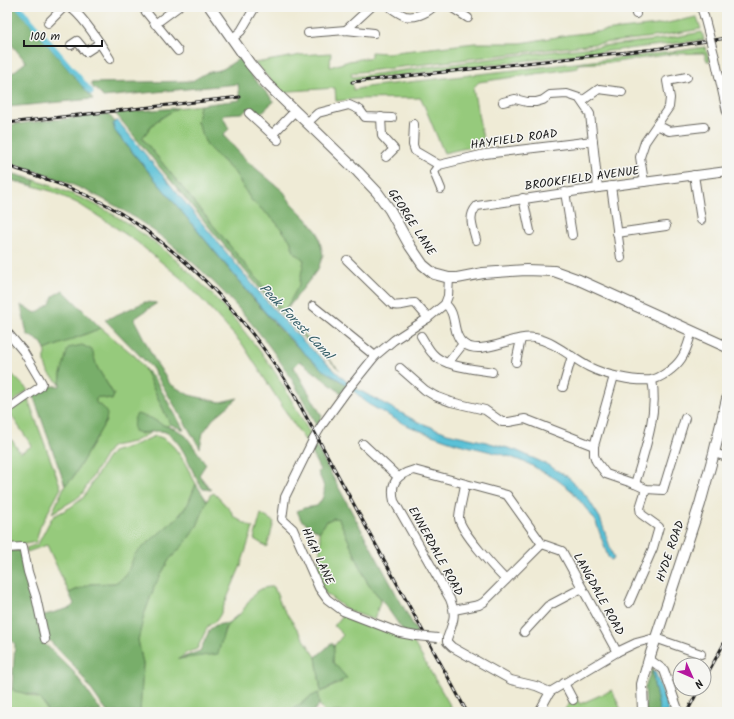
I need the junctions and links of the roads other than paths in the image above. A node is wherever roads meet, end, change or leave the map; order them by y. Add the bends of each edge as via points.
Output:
1 (64, 7) edge
2 (69, 7) edge
3 (142, 7) edge
4 (178, 7) edge
5 (210, 7) edge
6 (255, 7) edge
7 (371, 7) edge
8 (390, 7) edge
9 (433, 7) edge
10 (451, 7) edge
11 (701, 7) edge
12 (468, 18) dead end
13 (48, 23) dead end
14 (155, 24) junction
15 (346, 30) junction
16 (308, 33) dead end
17 (374, 33) dead end
18 (233, 38) junction
19 (100, 43) junction
20 (71, 45) dead end
21 (178, 51) dead end
22 (110, 59) dead end
23 (687, 77) dead end
24 (622, 92) dead end
25 (582, 101) junction
26 (503, 102) dead end
27 (295, 111) junction
28 (727, 112) edge
29 (249, 113) dead end
30 (381, 117) junction
31 (392, 118) dead end
32 (307, 123) junction
33 (414, 124) dead end
34 (657, 125) junction
35 (704, 127) dead end
36 (593, 141) junction
37 (386, 157) dead end
38 (434, 171) junction
39 (727, 171) edge
40 (694, 175) junction
41 (644, 182) junction
42 (611, 186) junction
43 (598, 188) junction
44 (441, 189) dead end
45 (565, 192) junction
46 (523, 198) junction
47 (701, 220) dead end
48 (666, 226) dead end
49 (530, 231) dead end
50 (617, 233) junction
51 (572, 235) dead end
52 (476, 240) dead end
53 (621, 258) dead end
54 (347, 260) dead end
55 (449, 278) junction
56 (446, 304) junction
57 (313, 306) dead end
58 (428, 318) junction
59 (692, 331) junction
60 (7, 332) edge
61 (421, 336) dead end
62 (521, 339) junction
63 (463, 344) junction
64 (727, 347) edge
65 (375, 356) junction
66 (572, 356) junction
67 (516, 362) dead end
68 (448, 363) junction
69 (400, 368) dead end
70 (492, 372) dead end
71 (614, 376) junction
72 (652, 380) junction
73 (563, 387) dead end
74 (727, 399) edge
75 (7, 410) edge
76 (685, 418) dead end
77 (363, 444) dead end
78 (594, 446) junction
79 (714, 453) junction
80 (727, 457) edge
81 (398, 477) junction
82 (465, 484) junction
83 (635, 484) junction
84 (646, 489) junction
85 (542, 544) junction
86 (7, 548) edge
87 (506, 580) junction
88 (582, 588) junction
89 (629, 603) dead end
90 (454, 610) junction
91 (524, 632) dead end
92 (655, 638) junction
93 (45, 639) dead end
94 (447, 639) junction
95 (618, 652) junction
96 (701, 654) dead end
97 (649, 658) junction
98 (564, 683) junction
99 (550, 692) junction
100 (573, 700) dead end
101 (539, 712) edge
102 (643, 712) edge
103 (679, 712) edge

1 - 13 street
2 - 19 street
3 - 14 street
4 - 14 street
5 - 18 main road, GEORGE LANE
6 - 18 street via 241,31
7 - 15 street
8 - 9 street via 405,16 424,14
10 - 12 street
11 - 28 street, bridge
14 - 21 street
15 - 16 street
15 - 17 street
18 - 27 main road, GEORGE LANE via 266,83
19 - 20 street via 86,52 77,41
19 - 22 street
23 - 34 street via 667,81 669,107
24 - 25 street via 599,89
25 - 26 street via 567,94 550,95 536,102 515,99
25 - 36 street via 590,114
27 - 29 street via 275,138
27 - 32 main road, GEORGE LANE
30 - 31 street
30 - 32 street via 365,117 360,110 349,105 318,113
30 - 37 street via 382,136 394,149
32 - 55 main road, GEORGE LANE via 377,192 423,265 434,274
33 - 38 street via 415,152
34 - 35 street via 669,131
34 - 41 street via 645,142 640,157
36 - 38 street, HAYFIELD ROAD via 485,154
36 - 43 street
38 - 44 street
39 - 40 street, BROOKFIELD AVENUE
40 - 41 street, BROOKFIELD AVENUE
40 - 47 street
41 - 42 street, BROOKFIELD AVENUE
42 - 43 street, BROOKFIELD AVENUE
42 - 50 street
43 - 45 street, BROOKFIELD AVENUE
45 - 46 street, BROOKFIELD AVENUE
45 - 51 street
46 - 49 street
46 - 52 street, BROOKFIELD AVENUE via 477,206 471,218
48 - 50 street
50 - 53 street
54 - 58 street via 393,305 415,304
55 - 56 street
55 - 59 main road, GEORGE LANE via 526,270 554,271
56 - 58 street
56 - 63 street via 452,313 458,336
57 - 65 street
58 - 65 street
59 - 64 main road, GEORGE LANE
59 - 72 street via 681,359 664,374
60 - 75 street via 23,351 42,383
61 - 68 street via 433,355
62 - 63 street via 480,348 471,348
62 - 66 street via 534,338 548,342
62 - 67 street
63 - 68 street
65 - 94 street, HIGH LANE, bridge via 313,440 285,497 282,519 292,529 319,588 327,599 343,610 400,633
66 - 71 street via 589,367
66 - 73 street
68 - 70 street
69 - 78 street via 424,390 435,396 485,410 502,422 525,419
71 - 72 street
71 - 78 street
72 - 83 street via 652,418
74 - 79 main road, HYDE ROAD
76 - 84 street via 663,490
77 - 81 street
78 - 83 street via 596,462 606,474
79 - 80 street
79 - 92 main road, HYDE ROAD via 693,526
81 - 82 street via 414,470
81 - 90 street, ENNERDALE ROAD via 392,492 394,501
82 - 85 street via 507,495
82 - 87 street via 459,518 487,560
83 - 84 street
84 - 89 street via 640,508 641,514 659,527 653,548
85 - 87 street
85 - 88 street, LANGDALE ROAD via 562,551
86 - 93 street via 24,547
87 - 90 street via 479,605
88 - 91 street via 548,606
88 - 95 street, LANGDALE ROAD
90 - 94 street, ENNERDALE ROAD
92 - 95 street via 636,643
92 - 96 street
92 - 97 main road, HYDE ROAD
94 - 99 street via 452,647 510,680
95 - 98 street
97 - 102 main road, HYDE ROAD via 642,684
97 - 103 street via 664,670
98 - 99 street
98 - 100 street
99 - 101 street

